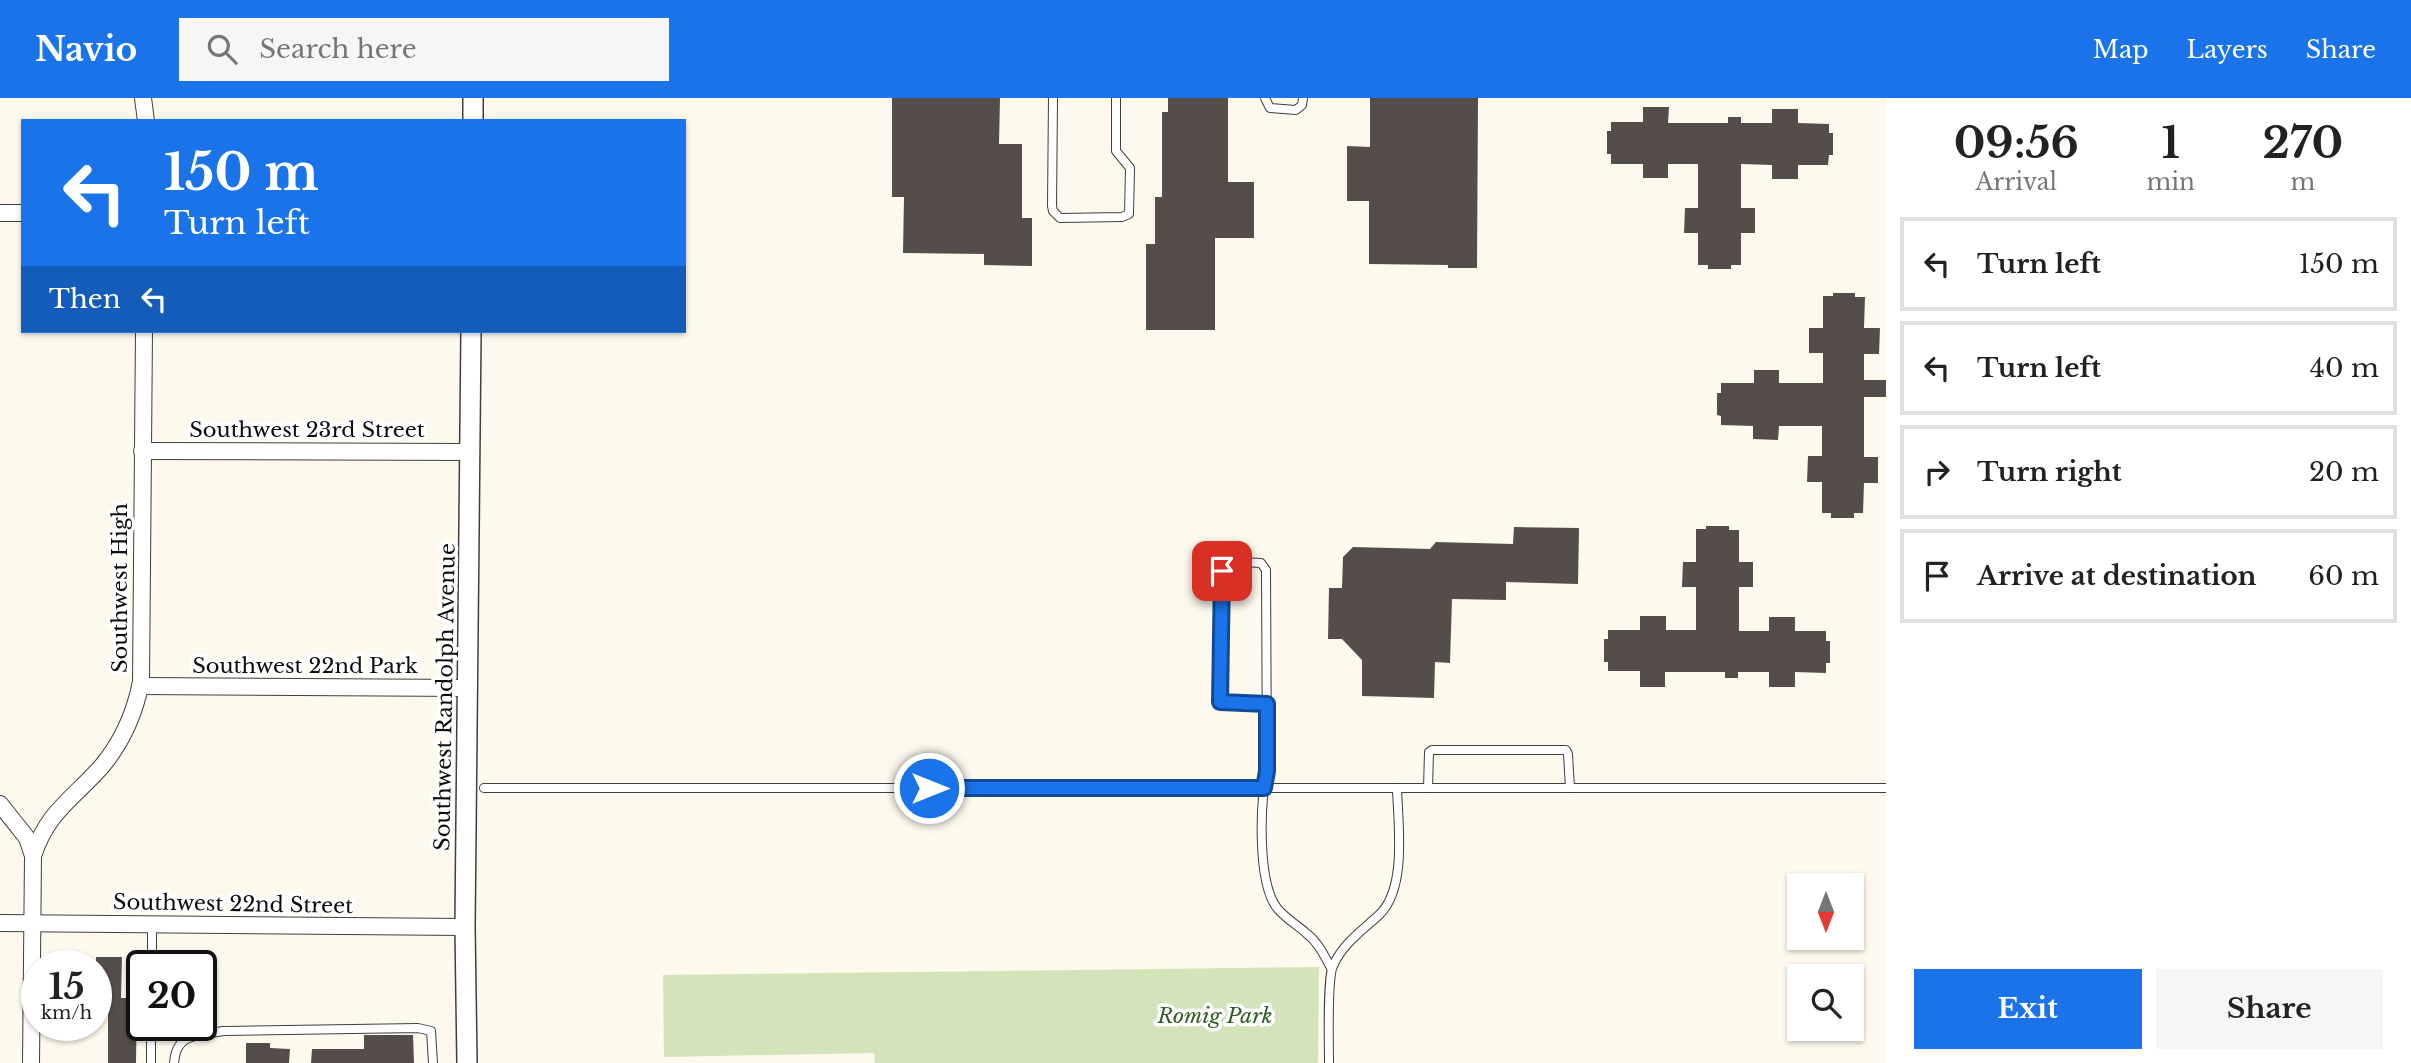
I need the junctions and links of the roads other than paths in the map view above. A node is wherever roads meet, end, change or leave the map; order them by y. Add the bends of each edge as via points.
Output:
1 (143, 98) edge
2 (473, 98) edge
3 (1053, 98) edge
4 (1116, 98) edge
5 (1265, 98) edge
6 (1303, 98) edge
7 (146, 119) edge
8 (473, 119) edge
9 (0, 213) edge
10 (21, 213) edge
11 (144, 333) edge
12 (471, 333) edge
13 (142, 451) junction
14 (471, 452) junction
15 (140, 686) junction
16 (469, 688) junction
17 (1267, 704) junction
18 (484, 788) dead end
19 (1264, 788) junction
20 (1397, 788) junction
21 (1428, 788) junction
22 (1570, 788) junction
23 (1886, 788) edge
24 (0, 804) edge
25 (33, 856) junction
26 (0, 923) edge
27 (32, 923) junction
28 (152, 924) junction
29 (465, 927) junction
30 (152, 950) edge
31 (1331, 968) junction
32 (152, 1041) edge
33 (31, 1063) edge
34 (151, 1063) edge
35 (174, 1063) edge
36 (433, 1063) edge
37 (467, 1063) edge
38 (1329, 1063) edge

1 - 7 street
2 - 8 street
3 - 4 lane via 1052,206 1060,218 1129,214 1130,168 1116,151
5 - 6 lane via 1270,108 1296,110
9 - 10 street
11 - 13 street, Southwest High
12 - 14 street, Southwest Randolph Avenue
13 - 14 street, Southwest 23rd Street
13 - 15 street, Southwest High
14 - 16 street, Southwest Randolph Avenue
15 - 16 street, Southwest 22nd Park
15 - 25 street, Southwest High via 113,752 54,814
16 - 29 street, Southwest Randolph Avenue
17 - 17 lane via 1266,570 1261,563 1241,562 1222,571 1220,702
17 - 19 lane
18 - 19 lane
19 - 20 lane
19 - 31 lane via 1266,887 1279,911 1318,944
20 - 21 lane
20 - 31 lane via 1398,869 1390,901 1344,946
21 - 22 lane
21 - 22 lane via 1432,750 1566,750
22 - 23 lane
24 - 25 street via 27,838
25 - 27 street, Southwest High
26 - 27 street, Southwest 22nd Street
27 - 28 street, Southwest 22nd Street
27 - 33 street, Southwest High
28 - 29 street, Southwest 22nd Street
28 - 30 lane
29 - 37 street, Southwest Randolph Avenue
31 - 38 lane
32 - 34 lane
35 - 36 lane via 181,1042 223,1031 418,1028 431,1031

